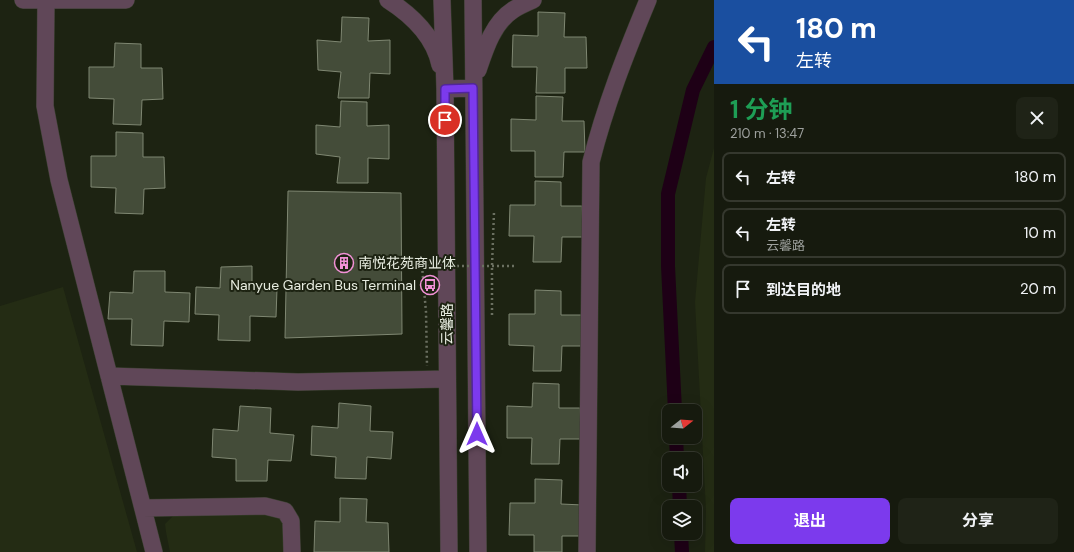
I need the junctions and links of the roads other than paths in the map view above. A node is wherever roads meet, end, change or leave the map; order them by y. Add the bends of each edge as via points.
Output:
1 (23, 0) edge
2 (46, 0) edge
3 (126, 0) edge
4 (388, 0) edge
5 (442, 0) edge
6 (473, 0) edge
7 (533, 0) edge
8 (648, 0) edge
9 (473, 88) junction
10 (445, 89) junction
11 (109, 376) junction
12 (447, 379) junction
13 (143, 508) junction
14 (154, 552) edge
15 (292, 552) edge
16 (449, 552) edge
17 (478, 552) edge
18 (586, 552) edge

1 - 2 street
2 - 3 street
2 - 11 street via 45,106 59,180
4 - 10 street via 405,11 430,40 437,52
5 - 10 street, 云馨路
6 - 9 street, 云馨路
7 - 9 street via 513,10 492,34
8 - 18 street via 620,68 592,162
9 - 10 street
9 - 17 street, 云馨路
10 - 12 street, 云馨路
11 - 12 street via 298,382
11 - 13 street
12 - 16 street, 云馨路
13 - 14 street
13 - 15 street via 265,506 285,511 291,521

